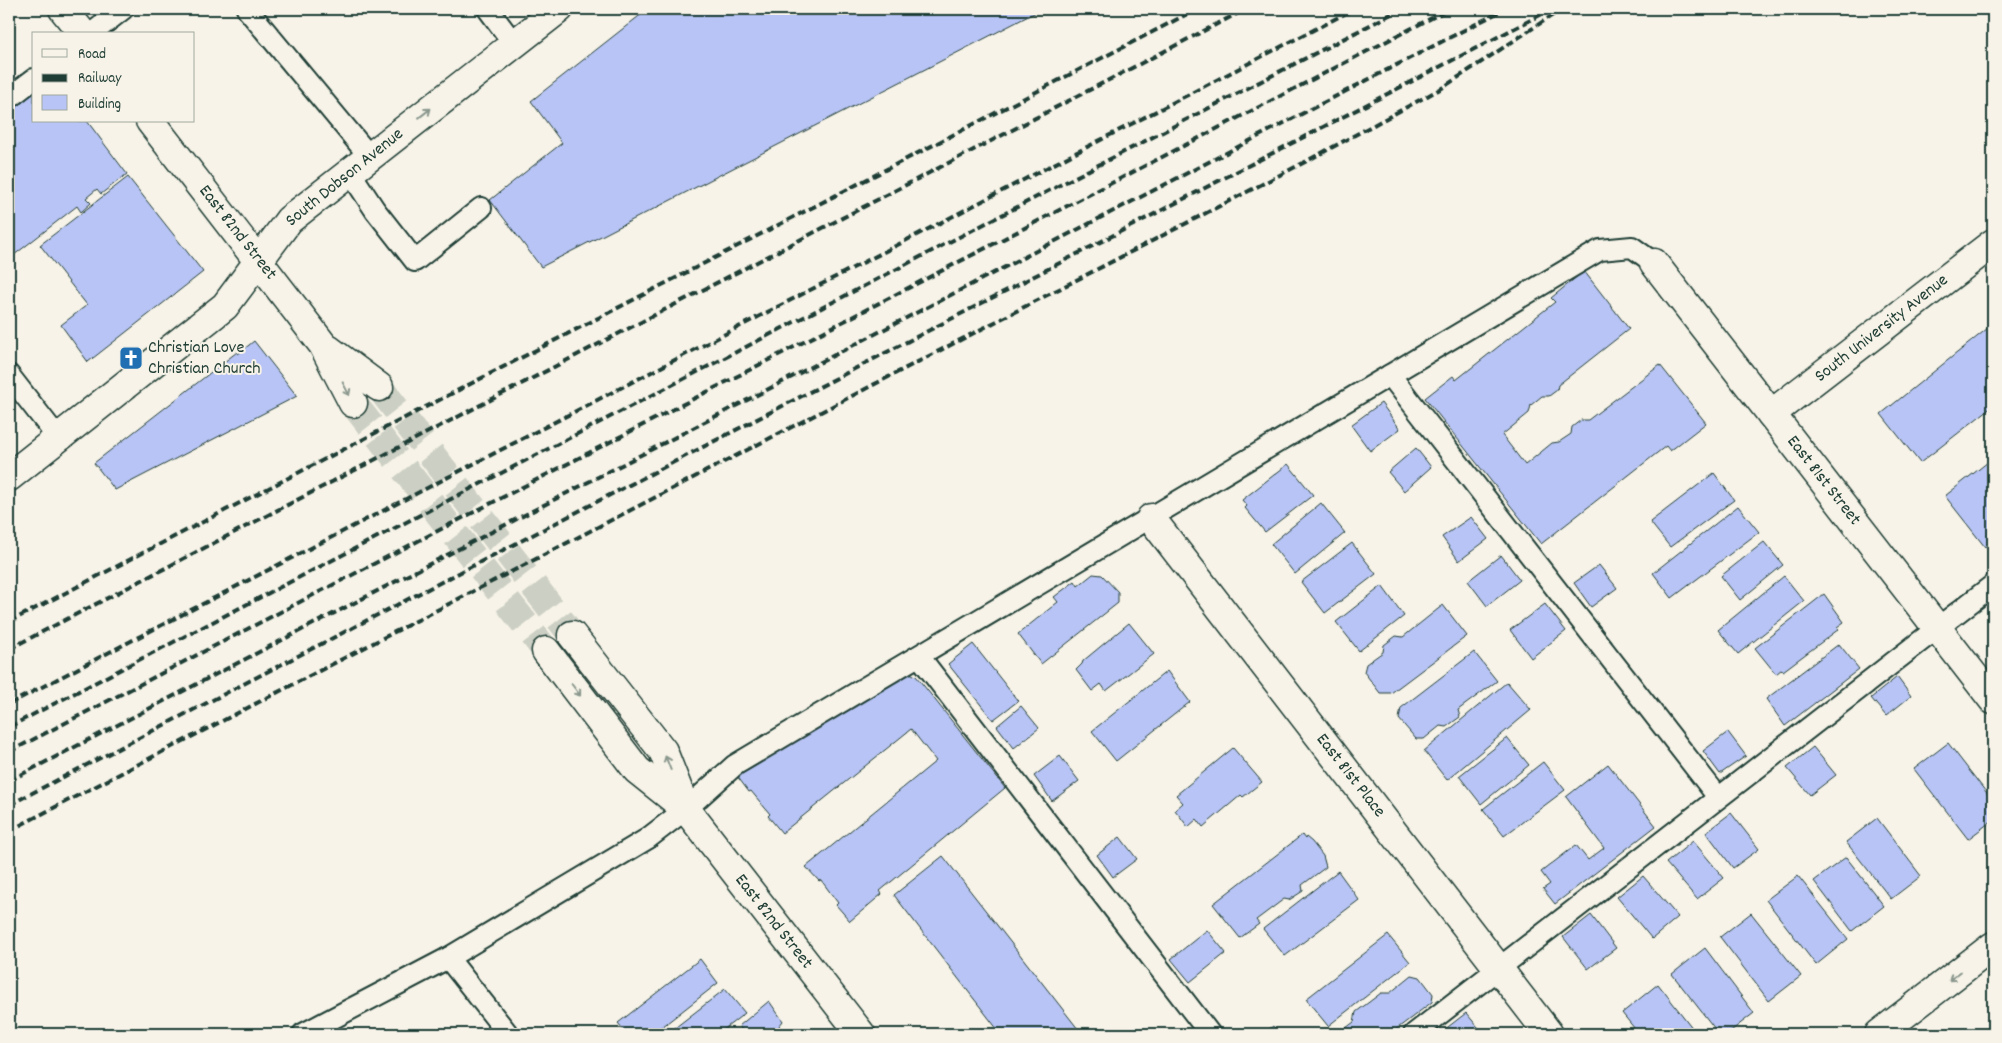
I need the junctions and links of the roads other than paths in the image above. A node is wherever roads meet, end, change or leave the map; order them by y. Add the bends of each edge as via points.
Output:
1 (63, 9) edge
2 (123, 9) edge
3 (247, 9) edge
4 (488, 9) edge
5 (559, 9) edge
6 (81, 32) edge
7 (94, 32) edge
8 (514, 44) junction
9 (32, 81) edge
10 (9, 98) edge
11 (151, 122) edge
12 (360, 165) junction
13 (481, 208) dead end
14 (1993, 243) edge
15 (258, 260) junction
16 (1654, 262) joint
17 (323, 345) junction
18 (9, 375) edge
19 (1390, 375) junction
20 (379, 387) tunnel mouth
21 (353, 403) tunnel mouth
22 (1771, 414) junction
23 (58, 438) junction
24 (9, 477) edge
25 (1151, 518) junction
26 (1993, 585) edge
27 (1938, 628) junction
28 (572, 635) tunnel mouth
29 (546, 651) tunnel mouth
30 (919, 656) junction
31 (1993, 700) edge
32 (1718, 798) junction
33 (686, 809) junction
34 (1993, 946) edge
35 (448, 958) junction
36 (1499, 969) junction
37 (303, 1034) edge
38 (508, 1034) edge
39 (861, 1034) edge
40 (1210, 1034) edge
41 (1414, 1034) edge
42 (1549, 1034) edge
43 (1879, 1034) edge

1 - 6 street
2 - 7 lane
3 - 12 lane
4 - 8 lane
5 - 8 street, South Dobson Avenue
12 -> 8 street, South Dobson Avenue
9 - 10 lane
11 - 15 street, East 82nd Street
12 - 13 lane via 375,210 415,260
12 - 15 street, South Dobson Avenue via 290,220
14 - 22 street, South University Avenue
15 - 17 street, East 82nd Street
15 - 23 street, South Dobson Avenue via 225,306
16 - 19 lane via 1632,247 1600,250
16 - 22 street, East 81st Street
17 - 20 street, East 82nd Street
17 -> 21 street, East 82nd Street
18 - 23 lane
19 - 25 lane
19 - 32 lane
22 - 27 street, East 81st Street
23 - 24 street, South Dobson Avenue
25 - 30 lane
25 - 36 street, East 81st Place
26 - 27 lane
27 - 31 street, East 81st Street
27 - 32 lane
33 -> 28 street, East 82nd Street via 663,751
29 -> 33 street, East 82nd Street via 638,770
30 - 33 lane via 735,765
30 - 40 lane
32 - 36 lane
33 - 35 lane via 647,839
33 - 39 street, East 82nd Street
34 -> 43 street
35 - 37 lane
35 - 38 lane
36 - 41 lane
36 - 42 street, East 81st Place

